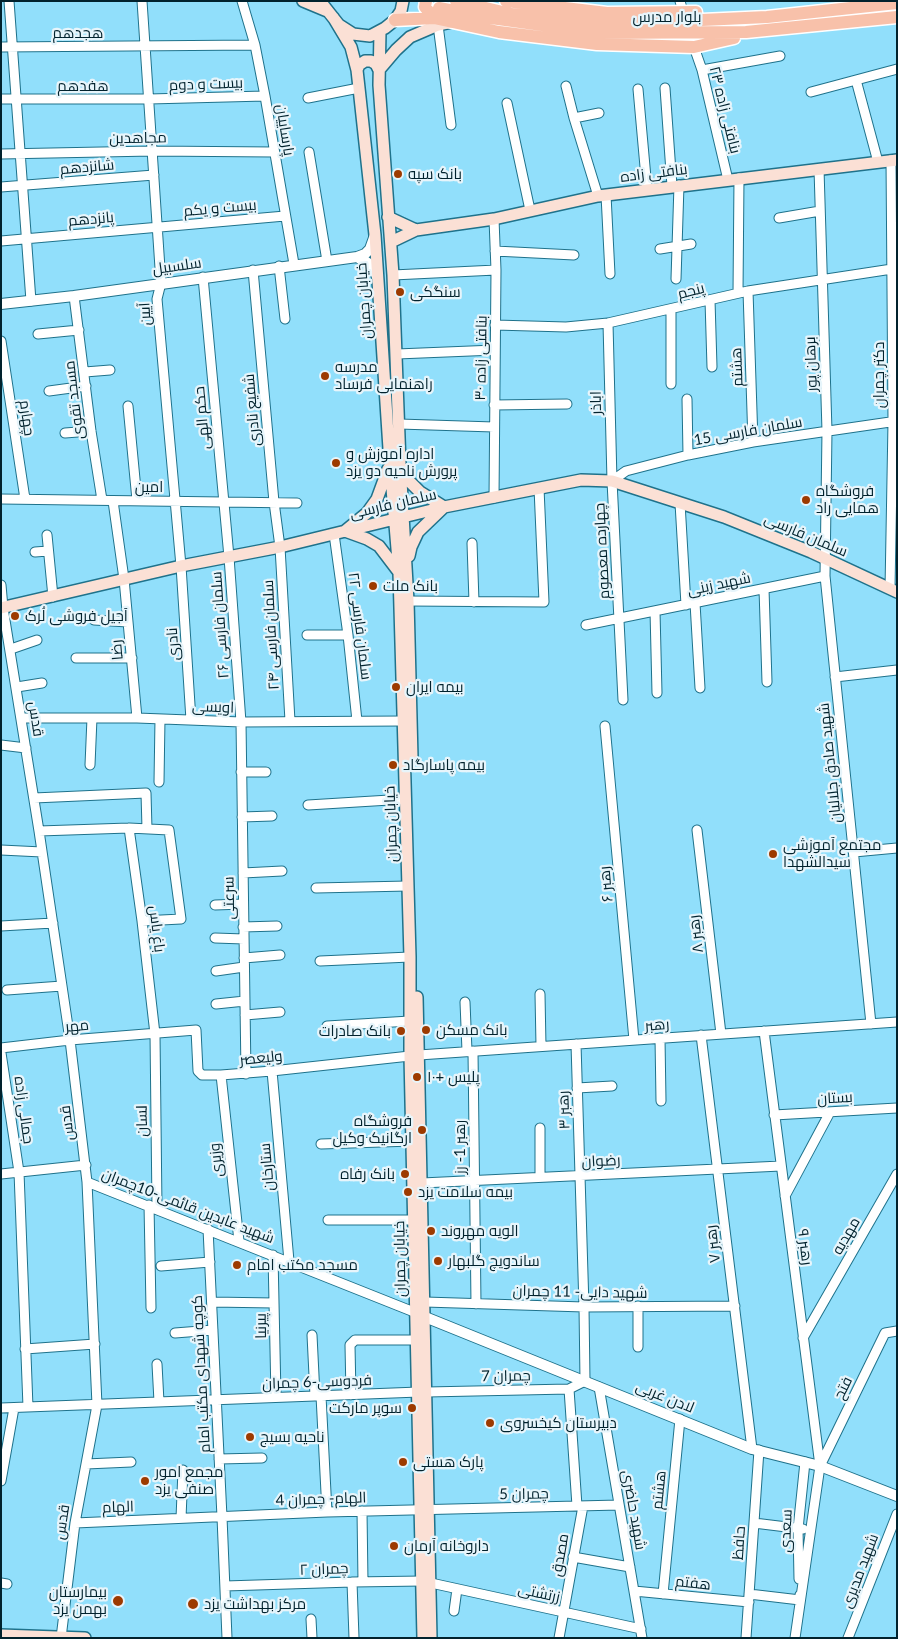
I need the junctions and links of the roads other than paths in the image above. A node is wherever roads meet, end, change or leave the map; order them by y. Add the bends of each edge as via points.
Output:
1 (9, 1) edge
2 (142, 1) edge
3 (242, 1) edge
4 (303, 1) edge
5 (403, 1) edge
6 (426, 1) edge
7 (456, 1) edge
8 (506, 1) edge
9 (897, 3) edge
10 (682, 7) edge
11 (326, 10) edge
12 (437, 17) junction
13 (767, 17) junction
14 (897, 17) edge
15 (395, 20) junction
16 (380, 31) junction
17 (746, 32) junction
18 (255, 45) junction
19 (1, 47) edge
20 (144, 47) junction
21 (694, 47) junction
22 (13, 48) junction
23 (780, 56) dead end
24 (897, 69) edge
25 (357, 70) junction
26 (379, 70) junction
27 (702, 70) junction
28 (856, 80) junction
29 (566, 86) dead end
30 (360, 88) junction
31 (665, 88) dead end
32 (638, 89) dead end
33 (811, 92) dead end
34 (265, 96) junction
35 (308, 98) dead end
36 (1, 99) edge
37 (16, 99) junction
38 (149, 100) junction
39 (507, 103) dead end
40 (599, 113) dead end
41 (574, 118) junction
42 (451, 125) dead end
43 (152, 151) junction
44 (274, 152) junction
45 (309, 152) dead end
46 (1, 154) edge
47 (20, 154) junction
48 (894, 160) edge
49 (878, 162) junction
50 (818, 169) junction
51 (154, 175) junction
52 (733, 179) junction
53 (23, 186) junction
54 (675, 186) junction
55 (1, 187) edge
56 (647, 189) junction
57 (602, 195) junction
58 (530, 210) junction
59 (820, 211) junction
60 (285, 216) junction
61 (388, 217) junction
62 (494, 218) junction
63 (778, 218) dead end
64 (158, 227) junction
65 (416, 230) junction
66 (375, 235) junction
67 (27, 239) junction
68 (1, 241) edge
69 (391, 242) junction
70 (691, 244) dead end
71 (677, 246) junction
72 (660, 250) dead end
73 (495, 251) junction
74 (574, 255) dead end
75 (357, 257) junction
76 (327, 260) junction
77 (294, 264) junction
78 (279, 266) junction
79 (892, 269) junction
80 (253, 270) junction
81 (496, 270) junction
82 (610, 274) dead end
83 (393, 275) junction
84 (203, 277) junction
85 (378, 279) junction
86 (676, 279) dead end
87 (822, 280) junction
88 (894, 281) edge
89 (161, 284) junction
90 (748, 291) junction
91 (738, 293) junction
92 (74, 296) junction
93 (710, 300) junction
94 (31, 301) junction
95 (1, 304) edge
96 (671, 310) junction
97 (285, 319) dead end
98 (608, 323) junction
99 (495, 324) junction
100 (80, 330) junction
101 (38, 334) dead end
102 (1, 341) edge
103 (495, 350) junction
104 (895, 350) edge
105 (397, 354) junction
106 (712, 368) dead end
107 (110, 370) dead end
108 (85, 372) junction
109 (671, 384) dead end
110 (86, 386) junction
111 (49, 391) dead end
112 (686, 399) dead end
113 (568, 404) dead end
114 (494, 405) junction
115 (128, 406) dead end
116 (895, 422) edge
117 (393, 423) junction
118 (494, 427) junction
119 (92, 431) junction
120 (827, 431) junction
121 (65, 433) dead end
122 (753, 442) junction
123 (688, 455) junction
124 (395, 464) junction
125 (612, 481) junction
126 (539, 488) junction
127 (494, 498) junction
128 (1, 499) edge
129 (25, 499) junction
130 (102, 500) junction
131 (137, 500) junction
132 (113, 501) junction
133 (176, 501) junction
134 (223, 502) junction
135 (274, 502) junction
136 (297, 503) dead end
137 (680, 503) junction
138 (894, 505) edge
139 (444, 508) junction
140 (399, 518) junction
141 (339, 533) junction
142 (47, 535) dead end
143 (472, 542) dead end
144 (280, 546) junction
145 (48, 550) junction
146 (35, 552) dead end
147 (229, 557) junction
148 (826, 559) junction
149 (894, 560) edge
150 (181, 566) junction
151 (402, 571) junction
152 (825, 576) junction
153 (124, 579) junction
154 (764, 589) junction
155 (2, 590) edge
156 (893, 591) edge
157 (53, 597) junction
158 (408, 601) junction
159 (474, 602) junction
160 (691, 604) junction
161 (2, 608) edge
162 (656, 611) junction
163 (619, 619) junction
164 (94, 620) dead end
165 (128, 622) junction
166 (586, 625) dead end
167 (307, 634) dead end
168 (348, 635) junction
169 (37, 640) dead end
170 (11, 649) junction
171 (76, 658) dead end
172 (132, 658) junction
173 (897, 670) edge
174 (835, 677) junction
175 (42, 682) dead end
176 (767, 682) dead end
177 (17, 687) junction
178 (700, 688) dead end
179 (657, 693) dead end
180 (623, 700) dead end
181 (22, 718) junction
182 (92, 718) junction
183 (137, 718) junction
184 (160, 719) junction
185 (191, 720) junction
186 (290, 721) junction
187 (357, 721) junction
188 (403, 721) junction
189 (241, 722) junction
190 (605, 726) dead end
191 (1, 745) edge
192 (26, 748) junction
193 (90, 765) dead end
194 (241, 772) junction
195 (266, 772) dead end
196 (159, 782) dead end
197 (34, 798) junction
198 (406, 799) junction
199 (308, 805) dead end
200 (272, 816) dead end
201 (242, 818) junction
202 (128, 828) junction
203 (150, 829) junction
204 (697, 830) dead end
205 (39, 831) junction
206 (897, 848) edge
207 (1, 850) edge
208 (42, 852) junction
209 (854, 852) junction
210 (282, 871) dead end
211 (243, 873) junction
212 (408, 886) junction
213 (316, 888) dead end
214 (243, 904) junction
215 (215, 905) dead end
216 (142, 921) junction
217 (53, 922) junction
218 (1, 926) edge
219 (244, 926) junction
220 (277, 926) dead end
221 (215, 938) dead end
222 (244, 939) junction
223 (280, 955) dead end
224 (410, 957) junction
225 (320, 961) dead end
226 (244, 963) junction
227 (216, 971) dead end
228 (62, 986) junction
229 (7, 990) dead end
230 (540, 994) dead end
231 (245, 1001) junction
232 (465, 1002) dead end
233 (216, 1004) dead end
234 (280, 1012) dead end
235 (245, 1015) junction
236 (410, 1021) junction
237 (897, 1022) edge
238 (871, 1024) junction
239 (327, 1026) dead end
240 (764, 1031) junction
241 (156, 1034) junction
242 (721, 1034) junction
243 (701, 1035) junction
244 (660, 1038) junction
245 (70, 1040) junction
246 (634, 1040) junction
247 (576, 1044) junction
248 (541, 1046) junction
249 (1, 1048) edge
250 (470, 1051) junction
251 (1, 1052) edge
252 (414, 1055) junction
253 (272, 1071) junction
254 (246, 1074) junction
255 (220, 1076) junction
256 (612, 1086) dead end
257 (577, 1088) junction
258 (661, 1101) dead end
259 (897, 1108) edge
260 (830, 1112) junction
261 (774, 1115) junction
262 (540, 1128) dead end
263 (412, 1141) junction
264 (321, 1144) dead end
265 (86, 1165) junction
266 (781, 1166) junction
267 (718, 1169) junction
268 (19, 1172) junction
269 (1, 1174) edge
270 (897, 1174) edge
271 (580, 1175) junction
272 (540, 1177) junction
273 (474, 1180) junction
274 (87, 1182) junction
275 (422, 1183) junction
276 (785, 1197) junction
277 (153, 1207) junction
278 (328, 1220) dead end
279 (414, 1220) junction
280 (208, 1229) junction
281 (239, 1241) junction
282 (273, 1255) junction
283 (289, 1261) junction
284 (210, 1262) junction
285 (162, 1266) dead end
286 (212, 1302) junction
287 (425, 1302) junction
288 (274, 1303) junction
289 (476, 1304) junction
290 (638, 1306) junction
291 (734, 1306) junction
292 (584, 1307) junction
293 (151, 1308) dead end
294 (421, 1315) junction
295 (213, 1330) junction
296 (897, 1331) edge
297 (175, 1334) dead end
298 (312, 1335) dead end
299 (804, 1338) junction
300 (417, 1340) junction
301 (95, 1344) junction
302 (638, 1347) dead end
303 (25, 1349) junction
304 (157, 1364) dead end
305 (585, 1381) junction
306 (599, 1387) junction
307 (569, 1389) junction
308 (423, 1392) junction
309 (351, 1394) junction
310 (318, 1396) junction
311 (276, 1397) junction
312 (216, 1400) junction
313 (159, 1402) junction
314 (97, 1405) junction
315 (1, 1408) edge
316 (14, 1408) junction
317 (28, 1408) junction
318 (680, 1419) junction
319 (756, 1450) junction
320 (262, 1458) dead end
321 (219, 1459) junction
322 (131, 1462) dead end
323 (804, 1462) junction
324 (86, 1464) junction
325 (820, 1466) junction
326 (183, 1470) dead end
327 (1, 1481) edge
328 (897, 1496) edge
329 (619, 1505) junction
330 (580, 1506) junction
331 (425, 1510) junction
332 (362, 1511) junction
333 (327, 1512) junction
334 (897, 1514) edge
335 (222, 1517) junction
336 (181, 1518) junction
337 (75, 1523) junction
338 (754, 1523) junction
339 (798, 1529) junction
340 (811, 1530) junction
341 (573, 1557) junction
342 (630, 1566) junction
343 (352, 1582) junction
344 (363, 1582) junction
345 (427, 1582) junction
346 (225, 1586) junction
347 (457, 1589) junction
348 (634, 1590) junction
349 (663, 1594) junction
350 (749, 1598) junction
351 (800, 1600) junction
352 (454, 1611) dead end
353 (563, 1612) junction
354 (311, 1619) dead end
355 (641, 1634) edge
356 (1, 1635) edge
357 (38, 1637) edge
358 (61, 1637) edge
359 (85, 1638) edge
360 (226, 1638) edge
361 (312, 1638) edge
362 (354, 1638) edge
363 (423, 1638) edge
364 (431, 1638) edge
365 (559, 1638) edge
366 (746, 1638) edge
367 (795, 1638) edge
368 (848, 1638) edge

1 - 22 street
2 - 20 street, آیین
3 - 18 street, پارساییان
4 - 11 main road
5 - 15 main road
6 - 12 main road via 425,7
7 - 13 main road, بلوار مدرس via 511,14 615,24
8 - 10 main road via 607,13
9 - 13 main road, بلوار مدرس
10 - 13 main road via 739,10
11 - 16 main road via 339,25 353,34 370,36
11 - 25 main road, خیابان چمران via 351,47
12 - 15 main road
12 - 17 main road, بلوار مدرس via 500,20 600,33
12 - 21 main road via 499,32 597,44
12 - 26 main road via 410,37
12 - 42 street
14 - 17 main road, بلوار مدرس
15 - 16 main road
16 - 26 main road, خیابان چمران
17 - 21 main road via 735,38
18 - 20 street, هجدهم
18 - 34 street, پارساییان
19 - 22 street, هجدهم
20 - 22 street, هجدهم
20 - 38 street, آیین
21 - 27 street, بنافتی زاده ۲۳
22 - 37 street
23 - 27 street
24 - 28 street
25 - 26 main road via 364,61 371,61
25 - 30 main road, خیابان چمران
26 - 61 main road, خیابان چمران
27 - 52 street, بنافتی زاده ۲۳
28 - 33 street
28 - 49 street
29 - 41 street
30 - 35 street
30 - 66 main road, خیابان چمران
31 - 54 street
32 - 56 street
34 - 38 street, بیست و دوم
34 - 44 street, پارساییان
36 - 37 street, هفدهم
37 - 38 street, هفدهم
37 - 47 street
38 - 43 street, آیین
39 - 58 street
40 - 41 street
41 - 57 street
43 - 44 street, مجاهدین
43 - 47 street, مجاهدین
43 - 51 street, آیین
44 - 60 street, پارساییان
45 - 76 street
46 - 47 street, مجاهدین
47 - 53 street
48 - 49 main road, بنافتی زاده
48 - 79 street, دکتر چمران
49 - 50 main road, بنافتی زاده
50 - 52 main road, بنافتی زاده
50 - 59 street, برهان پور
51 - 53 street, شانزدهم
51 - 64 street, آیین
52 - 54 main road, بنافتی زاده
52 - 91 street, بنافتی زاده ۲۳
53 - 55 street, شانزدهم
53 - 67 street
54 - 56 main road, بنافتی زاده
54 - 71 street
56 - 57 main road, بنافتی زاده
57 - 58 main road, بنافتی زاده
57 - 82 street
58 - 62 main road, بنافتی زاده
59 - 63 street
59 - 87 street, برهان پور
60 - 64 street, بیست و یکم
60 - 77 street, پارساییان
61 - 65 main road
61 - 69 main road, خیابان چمران
62 - 65 main road, بنافتی زاده
62 - 73 street, بنافتی زاده ۳۰
64 - 67 street, پانزدهم
64 - 89 street, آیین
65 - 69 main road, بنافتی زاده
66 - 75 street via 370,249
66 - 85 main road, خیابان چمران
67 - 68 street
67 - 94 street
69 - 83 main road, خیابان چمران
70 - 71 street
71 - 72 street
71 - 86 street
73 - 74 street
73 - 81 street, بنافتی زاده ۳۰
75 - 76 street, سلسبیل
75 - 85 street via 374,269
76 - 77 street, سلسبیل
77 - 78 street, سلسبیل
78 - 80 street, سلسبیل
78 - 97 street
79 - 87 street, پنجم
79 - 88 street, دکتر چمران
80 - 84 street, سلسبیل
80 - 135 street, شفیع نادری
81 - 83 street
81 - 99 street, بنافتی زاده ۳۰
83 - 105 main road, خیابان چمران
84 - 89 street, سلسبیل
84 - 134 street, حکم الهی
85 - 117 main road, خیابان چمران
87 - 90 street, پنجم
87 - 120 street, برهان پور
88 - 104 street, دکتر چمران
89 - 92 street, سلسبیل
89 - 133 street, آیین via 157,299
90 - 91 street, پنجم
90 - 122 street, هشتم
91 - 93 street, پنجم
92 - 94 street, سلسبیل
92 - 100 street, مسجد تقوی
93 - 96 street, پنجم
93 - 106 street
94 - 95 street, سلسبیل
96 - 98 street, پنجم
96 - 109 street
98 - 99 street, پنجم via 566,327
98 - 125 street, اباذر
99 - 103 street, بنافتی زاده ۳۰
100 - 101 street
100 - 108 street, مسجد تقوی
102 - 129 street, چهارم
103 - 105 street
103 - 114 street, بنافتی زاده ۳۰
104 - 116 street, دکتر چمران
105 - 117 main road, خیابان چمران
107 - 108 street
108 - 110 street, مسجد تقوی
110 - 111 street
110 - 119 street, مسجد تقوی
112 - 123 street
113 - 114 street
114 - 118 street, بنافتی زاده ۳۰
115 - 131 street
116 - 120 street, سلمان فارسی 15
116 - 138 street, دکتر چمران
117 - 118 street
117 - 124 main road, خیابان چمران
118 - 127 street, بنافتی زاده ۳۰
119 - 121 street
119 - 130 street, مسجد تقوی
120 - 122 street, سلمان فارسی 15
120 - 148 street, برهان پور
122 - 123 street, سلمان فارسی 15
123 - 125 street, سلمان فارسی 15 via 626,471
124 - 139 main road via 420,492
124 - 140 main road, خیابان چمران
124 - 141 main road via 367,513
125 - 126 main road, سلمان فارسی via 581,480
125 - 137 main road, سلمان فارسی
125 - 163 street, چهارده معصوم
126 - 127 main road, سلمان فارسی
126 - 159 street via 544,602
127 - 139 main road, سلمان فارسی
128 - 129 street, امین
129 - 130 street, امین
130 - 132 street, امین
131 - 132 street, امین
131 - 133 street, امین
132 - 153 street, رضا
133 - 134 street, امین
133 - 150 street, آیین
134 - 135 street, امین
134 - 147 street, حکم الهی
135 - 136 street, امین
135 - 144 street, شفیع نادری
137 - 148 main road, سلمان فارسی via 724,517
137 - 160 street
138 - 149 street, دکتر چمران
139 - 140 main road, سلمان فارسی
139 - 151 main road via 418,532
140 - 141 main road, سلمان فارسی
140 - 151 main road, خیابان چمران
141 - 144 main road, سلمان فارسی
141 - 151 main road via 367,539 379,546
141 - 168 street, سلمان فارسی ۲۲
142 - 145 street
143 - 159 street
144 - 147 main road, سلمان فارسی
144 - 186 street, سلمان فارسی ۲۴
145 - 146 street
145 - 157 street
147 - 150 main road, سلمان فارسی
147 - 189 street, سلمان فارسی ۲۶
148 - 152 street, شهید صادق جلالیان
148 - 156 main road, سلمان فارسی
149 - 156 street, دکتر چمران
150 - 153 main road, سلمان فارسی
150 - 185 street, نادری
151 - 158 main road, خیابان چمران
151 - 188 main road, خیابان چمران
152 - 154 street, شهید زینی
152 - 174 street, شهید صادق جلالیان
153 - 157 main road, سلمان فارسی
153 - 165 street, رضا
154 - 160 street, شهید زینی
154 - 176 street
155 - 161 street
157 - 161 main road, سلمان فارسی
158 - 159 street
158 - 252 main road, خیابان چمران
160 - 162 street, شهید زینی
160 - 178 street
161 - 170 street, قدس
162 - 163 street, شهید زینی
162 - 179 street
163 - 166 street, شهید زینی
163 - 180 street, چهارده معصوم
164 - 165 street
165 - 172 street, رضا
167 - 168 street
168 - 187 street, سلمان فارسی ۲۲
169 - 170 street
170 - 177 street, قدس
171 - 172 street
172 - 183 street, رضا
173 - 174 street
174 - 209 street, شهید صادق جلالیان
175 - 177 street
177 - 181 street, قدس
181 - 182 street, اویسی
181 - 192 street, قدس
182 - 183 street, اویسی
182 - 193 street
183 - 184 street, اویسی
184 - 185 street, اویسی
184 - 196 street
185 - 189 street, اویسی
186 - 187 street, اویسی
186 - 189 street, اویسی
187 - 188 street, اویسی
188 - 198 main road, خیابان چمران
189 - 194 street, سرعتی
190 - 246 street, رهبر ۶
191 - 192 street
192 - 197 street, قدس
194 - 195 street
194 - 201 street, سرعتی
197 - 203 street via 146,793
197 - 205 street, قدس
198 - 199 street
198 - 212 main road, خیابان چمران
200 - 201 street
201 - 211 street, سرعتی
202 - 203 street
202 - 205 street
202 - 216 street, باغ یاس
203 - 216 street via 169,830 181,919
204 - 242 street, رهبر ۸
205 - 208 street, قدس
206 - 209 street
207 - 208 street
208 - 217 street, قدس
209 - 238 street, شهید صادق جلالیان
210 - 211 street
211 - 214 street, سرعتی
212 - 213 street
212 - 224 main road, خیابان چمران
214 - 215 street
214 - 219 street, سرعتی
216 - 241 street, باغ یاس
217 - 218 street
217 - 228 street, قدس
219 - 220 street
219 - 222 street, سرعتی
221 - 222 street
222 - 226 street, سرعتی
223 - 226 street
224 - 225 street
224 - 236 main road, خیابان چمران
226 - 227 street
226 - 231 street, سرعتی
228 - 229 street
228 - 245 street, قدس
230 - 248 street
231 - 233 street
231 - 235 street, سرعتی
232 - 250 street, رهبر 1- رز
234 - 235 street
235 - 254 street, سرعتی
236 - 239 street
236 - 252 main road, خیابان چمران
237 - 238 street, رهبر
238 - 240 street, رهبر
240 - 242 street, رهبر
240 - 261 street, رهبر ۹
241 - 245 street, مهر
241 - 255 street, ولیعصر via 196,1030 198,1071 202,1075
241 - 277 street, لسان
242 - 243 street, رهبر
243 - 244 street, رهبر
243 - 267 street, رهبر ۷
244 - 246 street, رهبر
244 - 258 street
245 - 249 street, مهر
245 - 265 street, قدس
246 - 247 street, رهبر
247 - 248 street, رهبر
247 - 257 street, رهبر ۳
248 - 250 street, رهبر
250 - 252 street, رهبر
250 - 273 street, رهبر 1- رز
251 - 268 street, جمالی زاده
252 - 253 street, ولیعصر
252 - 263 main road, خیابان چمران
252 - 275 main road, خیابان چمران
253 - 254 street, ولیعصر
253 - 283 street, ستارخان
254 - 255 street, ولیعصر
255 - 281 street, وزیری
256 - 257 street
257 - 271 street, رهبر ۳
259 - 260 street, بستان
260 - 261 street, بستان
260 - 276 street
261 - 266 street, رهبر ۹
262 - 272 street
263 - 264 street
263 - 279 main road, خیابان چمران
265 - 268 street
265 - 274 street, قدس
266 - 267 street, رضوان
266 - 276 street, رهبر ۹
267 - 271 street, رضوان
267 - 291 street, رهبر ۷
268 - 269 street
268 - 303 street, جمالی زاده
270 - 299 street, مهدیه
271 - 272 street, رضوان
271 - 292 street, رهبر ۳
272 - 273 street, رضوان
273 - 275 street, رضوان
273 - 289 street, رهبر 1- رز
274 - 277 street, شهید عابدین قائمی-10چمران
274 - 301 street, قدس
275 - 287 main road, خیابان چمران
276 - 299 street, رهبر ۹
277 - 280 street, شهید عابدین قائمی-10چمران
277 - 293 street, لسان
278 - 279 street
279 - 294 main road, خیابان چمران
280 - 281 street, شهید عابدین قائمی-10چمران
280 - 284 street, کوچه شهدای مکتب امام
281 - 282 street, شهید عابدین قائمی-10چمران
282 - 283 street, شهید عابدین قائمی-10چمران
282 - 288 street, پیرنیا
283 - 294 street, شهید عابدین قائمی-10چمران
284 - 285 street
284 - 286 street, کوچه شهدای مکتب امام
286 - 288 street
286 - 295 street, کوچه شهدای مکتب امام
287 - 289 street, شهید دایی- 11 چمران
287 - 294 main road, خیابان چمران
288 - 311 street, پیرنیا
289 - 292 street, شهید دایی- 11 چمران
290 - 291 street, شهید دایی- 11 چمران
290 - 292 street, شهید دایی- 11 چمران
290 - 302 street
291 - 319 street, رهبر ۷
292 - 305 street, رهبر ۳
294 - 300 main road, خیابان چمران
294 - 305 street, لادن غربی
294 - 308 main road, خیابان چمران
295 - 297 street
295 - 312 street, کوچه شهدای مکتب امام
296 - 325 street, فتح via 886,1333
298 - 310 street
299 - 325 street, رهبر ۹
300 - 308 main road, خیابان چمران
300 - 309 street via 355,1340 350,1345
301 - 303 street
301 - 314 street, قدس
303 - 317 street, جمالی زاده
304 - 313 street
305 - 306 street, لادن غربی
305 - 307 street, چمران 7
306 - 318 street, لادن غربی
306 - 329 street, شهید حاضری
307 - 308 street, چمران 7
307 - 330 street, مصدق
308 - 309 street, فردوسی-6 چمران
308 - 331 main road, خیابان چمران
309 - 310 street, فردوسی-6 چمران
310 - 311 street, فردوسی-6 چمران
310 - 333 street
311 - 312 street, فردوسی-6 چمران
312 - 313 street, فردوسی-6 چمران
312 - 321 street, کوچه شهدای مکتب امام
313 - 314 street, فردوسی-6 چمران
314 - 317 street, فردوسی-6 چمران
314 - 324 street, قدس
315 - 316 street, فردوسی-6 چمران
316 - 317 street, فردوسی-6 چمران
316 - 327 street
318 - 319 street, لادن غربی
318 - 349 street, هشتم
319 - 323 street, لادن غربی
319 - 338 street, حافظ
320 - 321 street
321 - 335 street, کوچه شهدای مکتب امام
322 - 324 street
323 - 325 street, لادن غربی
323 - 339 street, سعدی
324 - 337 street, قدس
325 - 328 street, لادن غربی
325 - 340 street, سعدی
326 - 336 street
329 - 330 street, چمران 5
329 - 342 street, شهید حاضری
330 - 331 street, چمران 5
330 - 341 street, مصدق
331 - 332 street, الهام- چمران 4
331 - 345 main road, خیابان چمران
332 - 333 street, الهام- چمران 4
332 - 344 street
333 - 335 street, الهام- چمران 4
334 - 368 street, شهید مدیری
335 - 336 street, الهام
335 - 346 street, کوچه شهدای مکتب امام
336 - 337 street, الهام
337 - 358 street, قدس
338 - 339 street
338 - 350 street, حافظ
339 - 340 street
339 - 351 street, سعدی
340 - 351 street, سعدی
341 - 342 street
341 - 353 street, مصدق
342 - 348 street, شهید حاضری
343 - 344 street, چمران ۲
343 - 346 street, چمران ۲
343 - 362 street
344 - 345 street, چمران ۲
345 - 347 street, زرتشتی
345 - 363 main road, خیابان چمران
345 - 364 main road, خیابان چمران
346 - 360 street, کوچه شهدای مکتب امام
347 - 352 street
347 - 353 street, زرتشتی
348 - 349 street, هفتم
348 - 355 street, شهید حاضری
349 - 350 street, هفتم
350 - 351 street, هفتم
350 - 366 street, حافظ
351 - 367 street, سعدی
353 - 355 street, زرتشتی
353 - 365 street, مصدق
354 - 361 street
356 - 357 main road
357 - 358 main road
358 - 359 main road

